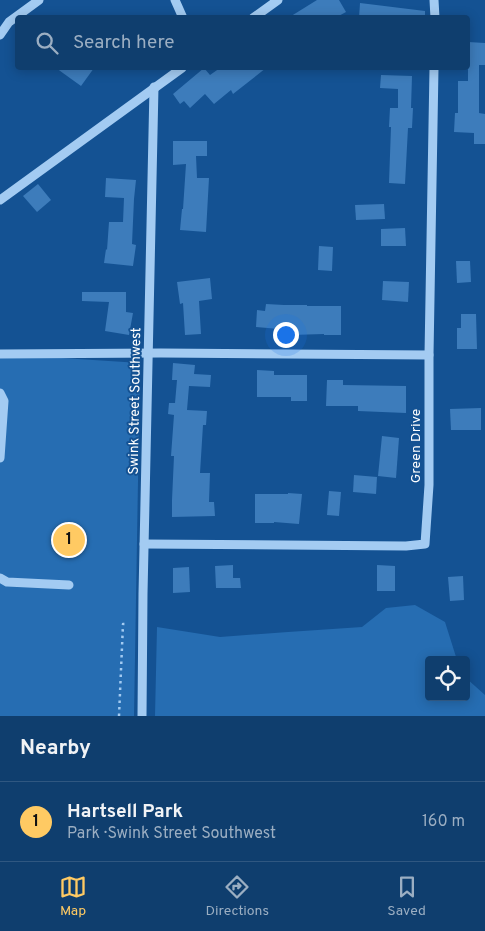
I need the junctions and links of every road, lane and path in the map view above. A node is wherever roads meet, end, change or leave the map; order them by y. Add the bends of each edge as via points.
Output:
1 (39, 0) edge
2 (175, 0) edge
3 (278, 0) edge
4 (434, 0) edge
5 (18, 15) edge
6 (182, 15) edge
7 (257, 15) edge
8 (435, 15) edge
9 (15, 17) edge
10 (0, 34) edge
11 (179, 70) edge
12 (434, 70) edge
13 (154, 87) junction
14 (0, 200) edge
15 (149, 353) junction
16 (0, 354) edge
17 (429, 355) junction
18 (0, 392) edge
19 (0, 458) edge
20 (144, 544) junction
21 (0, 578) edge
22 (69, 585) dead end
23 (128, 624) dead end
24 (119, 716) edge
25 (142, 716) edge

1 - 5 street
2 - 6 street
3 - 7 street
4 - 8 street
9 - 10 street
11 - 13 street
12 - 17 street, Green Drive
13 - 14 street
13 - 15 street, Swink Street Southwest
15 - 16 street
15 - 17 street
15 - 20 street, Swink Street Southwest
17 - 20 street, Green Drive via 429,486 425,544
18 - 19 street via 4,401
20 - 25 street, Swink Street Southwest
21 - 22 street via 7,582
23 - 24 path via 123,624

